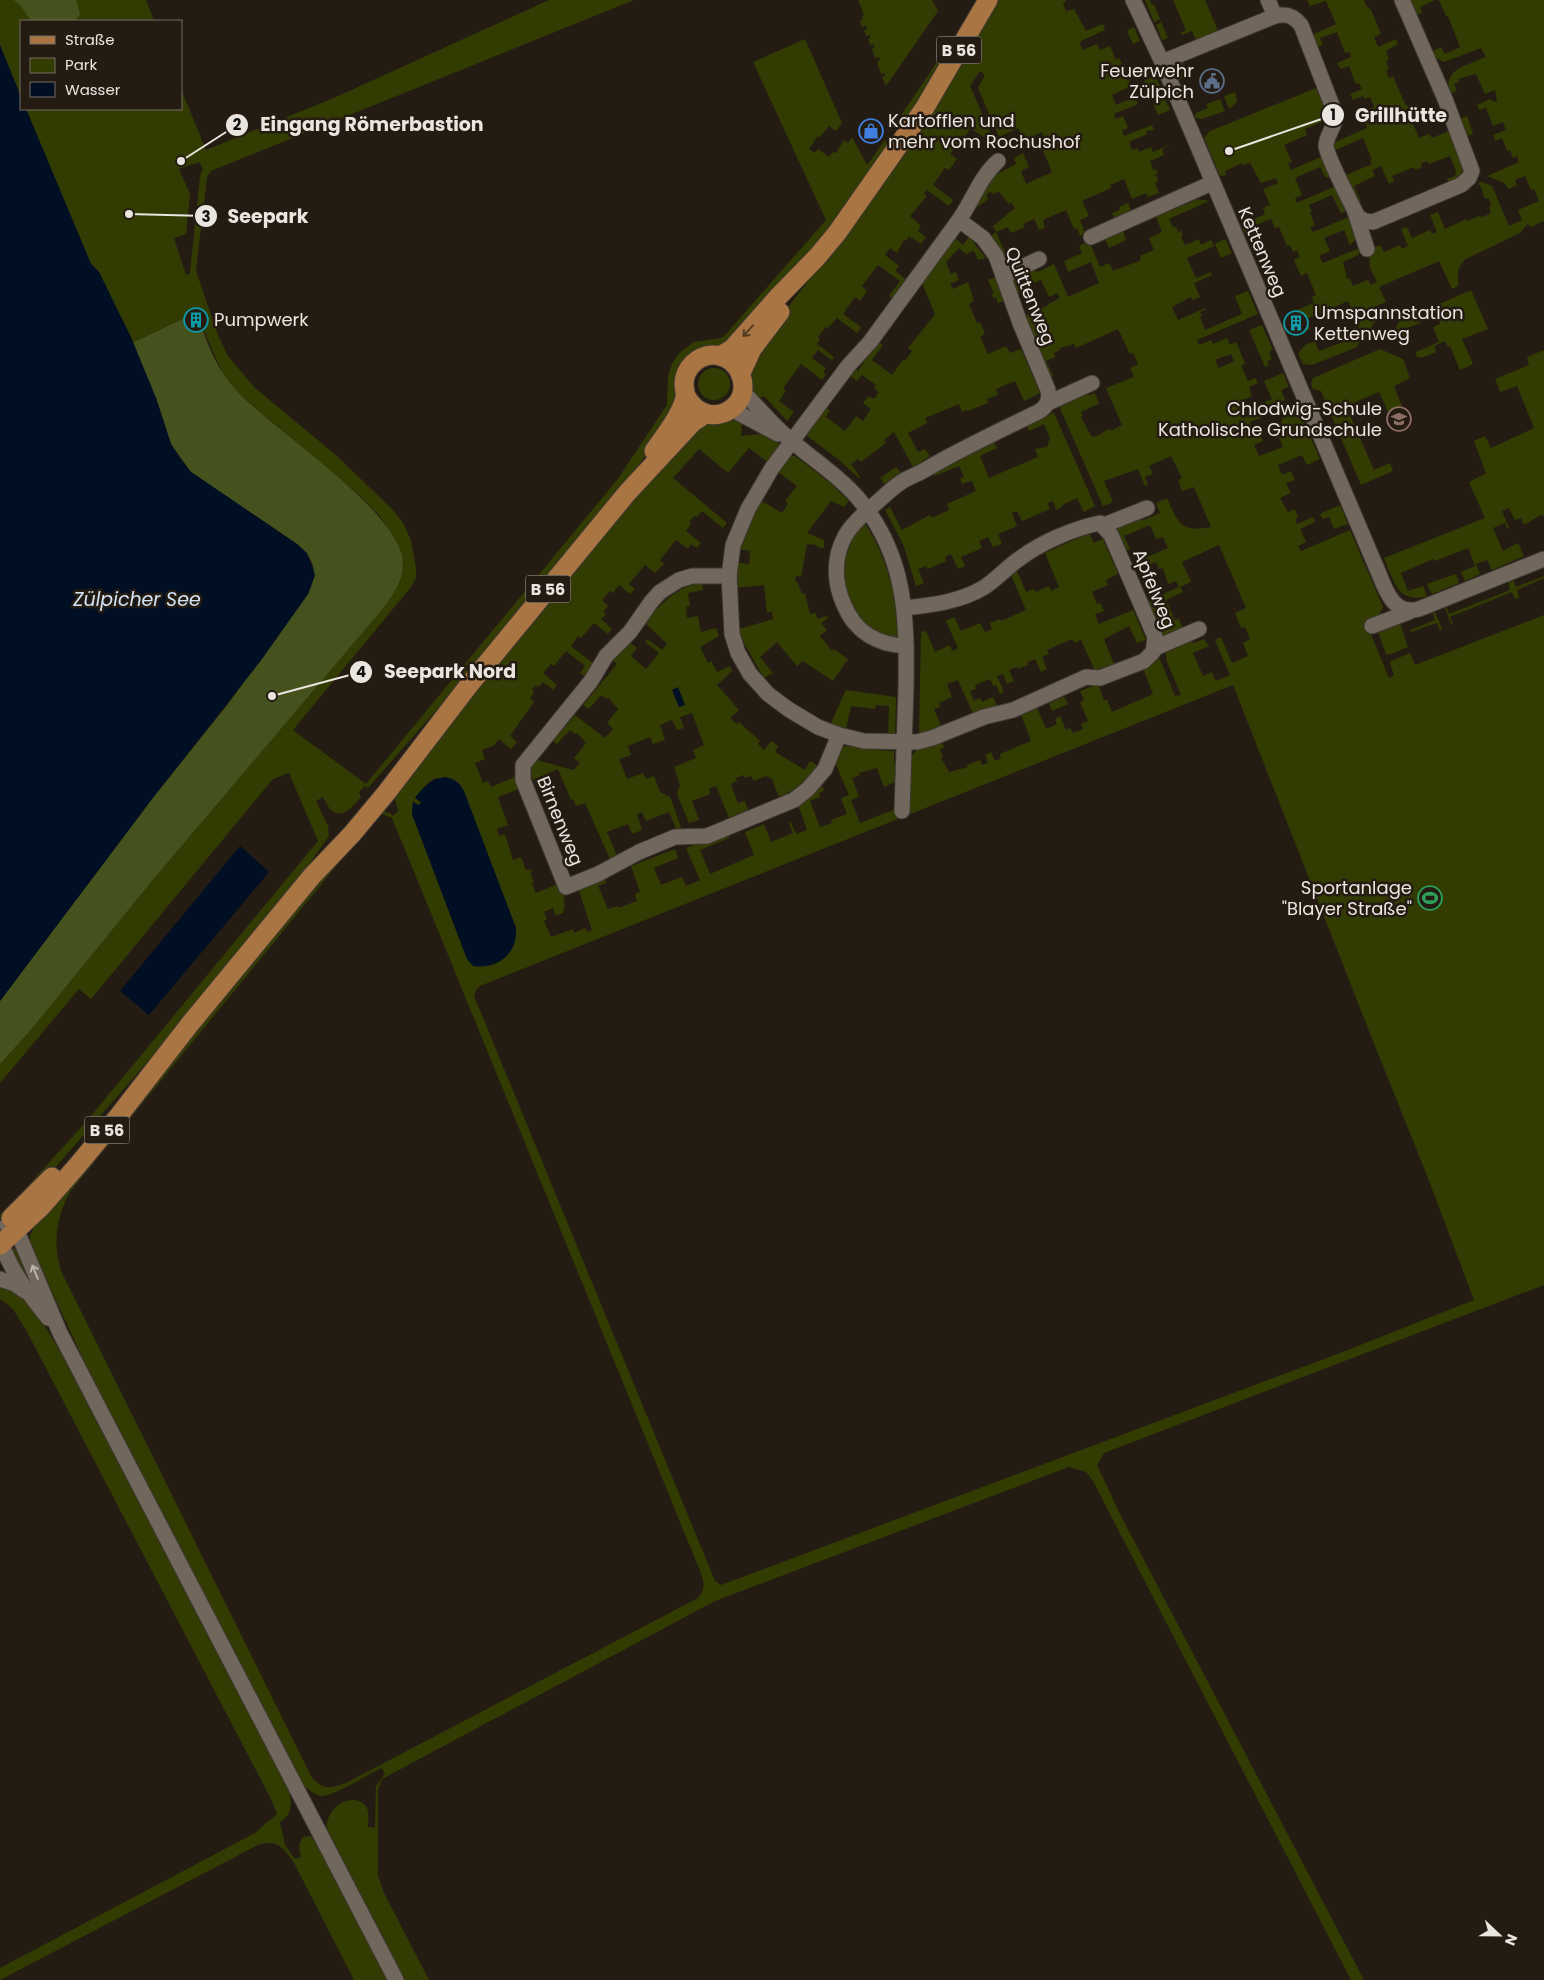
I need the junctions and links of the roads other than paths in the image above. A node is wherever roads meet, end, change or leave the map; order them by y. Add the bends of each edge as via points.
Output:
1 (1134, 0) edge
2 (1268, 0) edge
3 (1402, 0) edge
4 (988, 1) edge
5 (1275, 16) junction
6 (1162, 62) junction
7 (998, 161) dead end
8 (1212, 183) junction
9 (1354, 210) junction
10 (960, 220) junction
11 (1091, 237) dead end
12 (1367, 249) dead end
13 (817, 257) junction
14 (1039, 260) dead end
15 (1003, 276) junction
16 (720, 356) junction
17 (742, 383) junction
18 (1092, 383) dead end
19 (686, 396) junction
20 (1048, 402) junction
21 (732, 409) junction
22 (705, 414) junction
23 (792, 442) junction
24 (627, 493) junction
25 (1147, 508) dead end
26 (868, 510) junction
27 (1104, 526) junction
28 (1544, 559) edge
29 (729, 576) junction
30 (905, 608) junction
31 (1409, 612) junction
32 (1372, 626) dead end
33 (1198, 629) dead end
34 (906, 646) junction
35 (1155, 648) junction
36 (839, 735) junction
37 (905, 742) junction
38 (902, 811) dead end
39 (4, 1235) edge
40 (0, 1279) edge
41 (28, 1293) junction
42 (60, 1333) junction
43 (396, 1980) edge

1 - 6 street, Kettenweg
2 - 5 street
3 - 9 street via 1445,99 1472,172 1460,185 1373,222 1362,220
4 - 13 main road, B 56 via 904,139
5 - 6 street
5 - 9 street via 1290,16 1301,25 1335,113 1335,123 1326,143 1328,156
6 - 8 street, Kettenweg
7 - 10 street via 989,169
8 - 11 street
8 - 31 street, Kettenweg via 1374,562 1393,601 1401,610
9 - 12 street
10 - 15 street, Quittenweg via 990,247
10 - 23 street
13 -> 16 main road, B 56 via 732,349
13 - 17 main road, B 56 via 752,349
14 - 15 street
15 - 20 street, Quittenweg via 1048,390
16 - 17 main road via 736,365
16 - 19 main road, B 56 via 700,358 690,367 684,381
17 - 21 main road, B 56 via 737,404
17 - 23 street
18 - 20 street
19 - 22 main road via 690,404
19 - 24 main road, B 56 via 675,420
20 - 26 street via 1038,412 906,478
21 - 22 main road via 723,414
21 - 23 street
22 - 24 main road, B 56 via 693,422
23 - 26 street via 840,479
23 - 29 street, Apfelweg via 772,468 742,520 733,545
24 - 39 main road, B 56 via 469,685 423,730 368,795 312,876 106,1132 54,1193
25 - 27 street
26 - 30 street via 891,552
26 - 34 street via 852,526 842,545 836,572 839,594 861,630 881,643
27 - 30 street via 1100,523 1086,526 1028,553 991,583 965,597
27 - 35 street, Apfelweg via 1111,535 1155,637
28 - 31 street
29 - 36 street, Apfelweg via 732,634 750,674 778,702
29 - 36 street, Birnenweg via 692,576 660,592 630,632 606,656 591,681 523,766 523,780 566,887 675,837 707,836 794,800 825,769
30 - 34 street
31 - 32 street
33 - 35 street
34 - 37 street
35 - 37 street, Apfelweg via 1144,661 1100,678 1086,677 1013,710 984,717 924,741
36 - 37 street, Apfelweg via 870,741
37 - 38 street
39 - 41 street via 7,1257
42 -> 39 street
40 - 41 street
41 - 42 street
42 - 43 street

